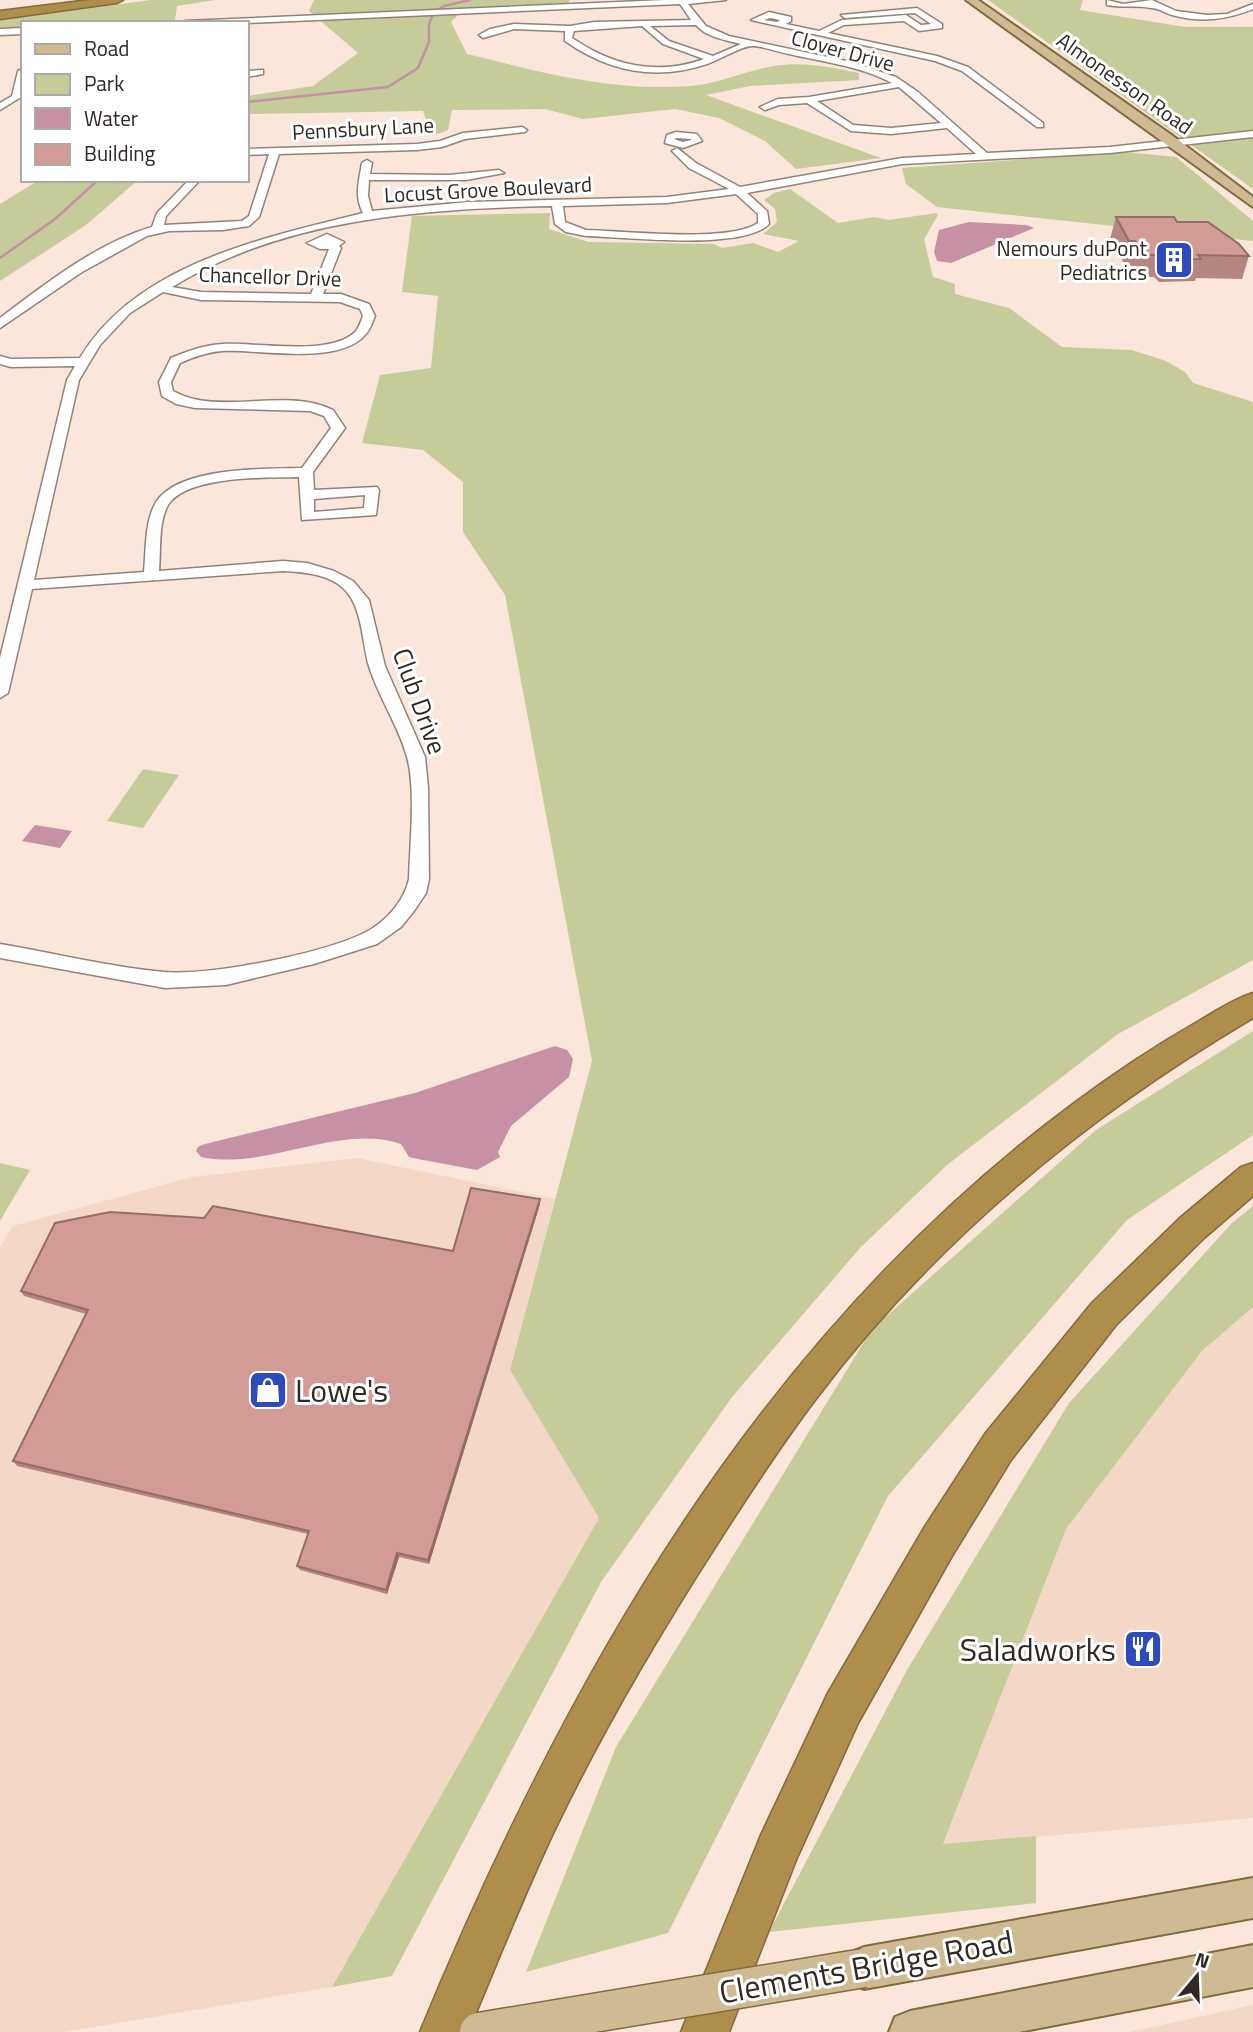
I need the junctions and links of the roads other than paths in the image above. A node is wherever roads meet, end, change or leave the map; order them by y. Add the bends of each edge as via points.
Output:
1 (82, 0) edge
2 (117, 0) edge
3 (722, 0) edge
4 (971, 0) edge
5 (1111, 0) edge
6 (684, 2) junction
7 (1150, 3) edge
8 (1236, 3) dead end
9 (1252, 6) edge
10 (0, 13) edge
11 (844, 16) junction
12 (203, 21) edge
13 (697, 22) junction
14 (778, 25) dead end
15 (645, 26) junction
16 (570, 29) junction
17 (21, 31) edge
18 (0, 32) edge
19 (820, 34) junction
20 (483, 35) dead end
21 (747, 44) junction
22 (711, 58) junction
23 (937, 59) junction
24 (923, 66) dead end
25 (260, 72) dead end
26 (248, 74) edge
27 (880, 75) junction
28 (21, 78) edge
29 (901, 85) junction
30 (809, 100) junction
31 (0, 107) edge
32 (765, 107) dead end
33 (21, 108) edge
34 (949, 125) junction
35 (1040, 125) dead end
36 (522, 130) dead end
37 (1253, 134) edge
38 (1173, 141) junction
39 (674, 146) junction
40 (368, 150) junction
41 (248, 152) edge
42 (275, 152) junction
43 (983, 155) junction
44 (499, 173) dead end
45 (365, 177) junction
46 (193, 182) edge
47 (738, 191) junction
48 (1253, 203) edge
49 (557, 204) junction
50 (369, 215) junction
51 (158, 229) junction
52 (332, 246) dead end
53 (159, 288) junction
54 (316, 297) junction
55 (0, 324) edge
56 (0, 360) edge
57 (82, 362) junction
58 (306, 472) junction
59 (307, 495) junction
60 (152, 576) junction
61 (24, 592) junction
62 (0, 693) edge
63 (4, 952) edge
64 (1253, 1004) edge
65 (1253, 1177) edge
66 (1253, 1898) edge
67 (1253, 1966) edge
68 (444, 2032) edge
69 (479, 2032) edge
70 (705, 2032) edge
71 (910, 2032) edge

1 - 10 highway
2 - 10 highway
3 - 6 street
4 - 38 main road, Almonesson Road
5 - 7 street via 1123,6
6 - 12 street via 248,15
6 - 13 street, Clover Drive
7 - 9 street via 1206,17
8 - 9 street
11 - 11 street via 906,18 919,29 939,26 917,10
11 - 19 street
13 - 15 street
13 - 21 street, Clover Drive via 713,33
14 - 19 street
15 - 16 street
15 - 22 street via 670,44
16 - 20 street via 512,28
16 - 22 street via 568,39 583,52 635,71 664,70
17 - 18 street
19 - 23 street
21 - 22 street
21 - 27 street, Clover Drive
23 - 24 street
23 - 27 street
23 - 35 street via 979,77
25 - 26 street
27 - 29 street, Clover Drive
28 - 31 street via 16,97
29 - 30 street
29 - 34 street, Clover Drive
30 - 32 street
30 - 34 street via 851,128 891,131
31 - 33 street
34 - 43 street, Clover Drive
36 - 40 street, Pennsbury Lane via 463,136 442,144
37 - 38 street, Locust Grove Boulevard
38 - 43 street, Locust Grove Boulevard
38 - 48 main road, Almonesson Road
39 - 39 street via 692,144 698,141 686,134 673,136 668,139
39 - 47 street via 690,165
40 - 42 street, Pennsbury Lane
40 - 45 street
41 - 42 street, Pennsbury Lane
42 - 51 street via 254,217 245,224
43 - 47 street, Locust Grove Boulevard via 872,165
44 - 45 street via 470,178
45 - 50 street via 362,205
46 - 51 street via 162,215
47 - 49 street, Locust Grove Boulevard via 638,202
47 - 49 street via 763,213 765,222 754,232 725,237 580,233 560,224
49 - 50 street, Locust Grove Boulevard via 453,206
50 - 53 street, Locust Grove Boulevard via 260,242
51 - 55 street via 112,249
52 - 54 street
53 - 54 street, Chancellor Drive via 201,296
53 - 57 street, Locust Grove Boulevard via 126,310
54 - 58 street, Chancellor Drive via 361,304 368,313 363,331 328,347 196,351 173,363 164,387 174,398 191,403 298,405 324,411 337,421 338,428
56 - 57 street
57 - 61 street, Locust Grove Boulevard via 73,380
58 - 59 street
58 - 60 street via 212,479 174,492 160,508
59 - 59 street via 307,517 371,512 372,490
60 - 61 street, Club Drive via 113,580 64,595
60 - 63 street, Club Drive via 297,566 329,574 357,594 377,666 416,757 420,859 415,893 394,922 370,939 314,957 210,979 165,981
61 - 62 street, Locust Grove Boulevard
64 - 68 highway via 1185,1040 1035,1147 930,1244 819,1367 753,1453 640,1626 541,1811
65 - 70 highway via 1192,1228 1104,1314 998,1447 843,1708 777,1851
66 - 69 main road, Clements Bridge Road, bridge
67 - 71 main road

